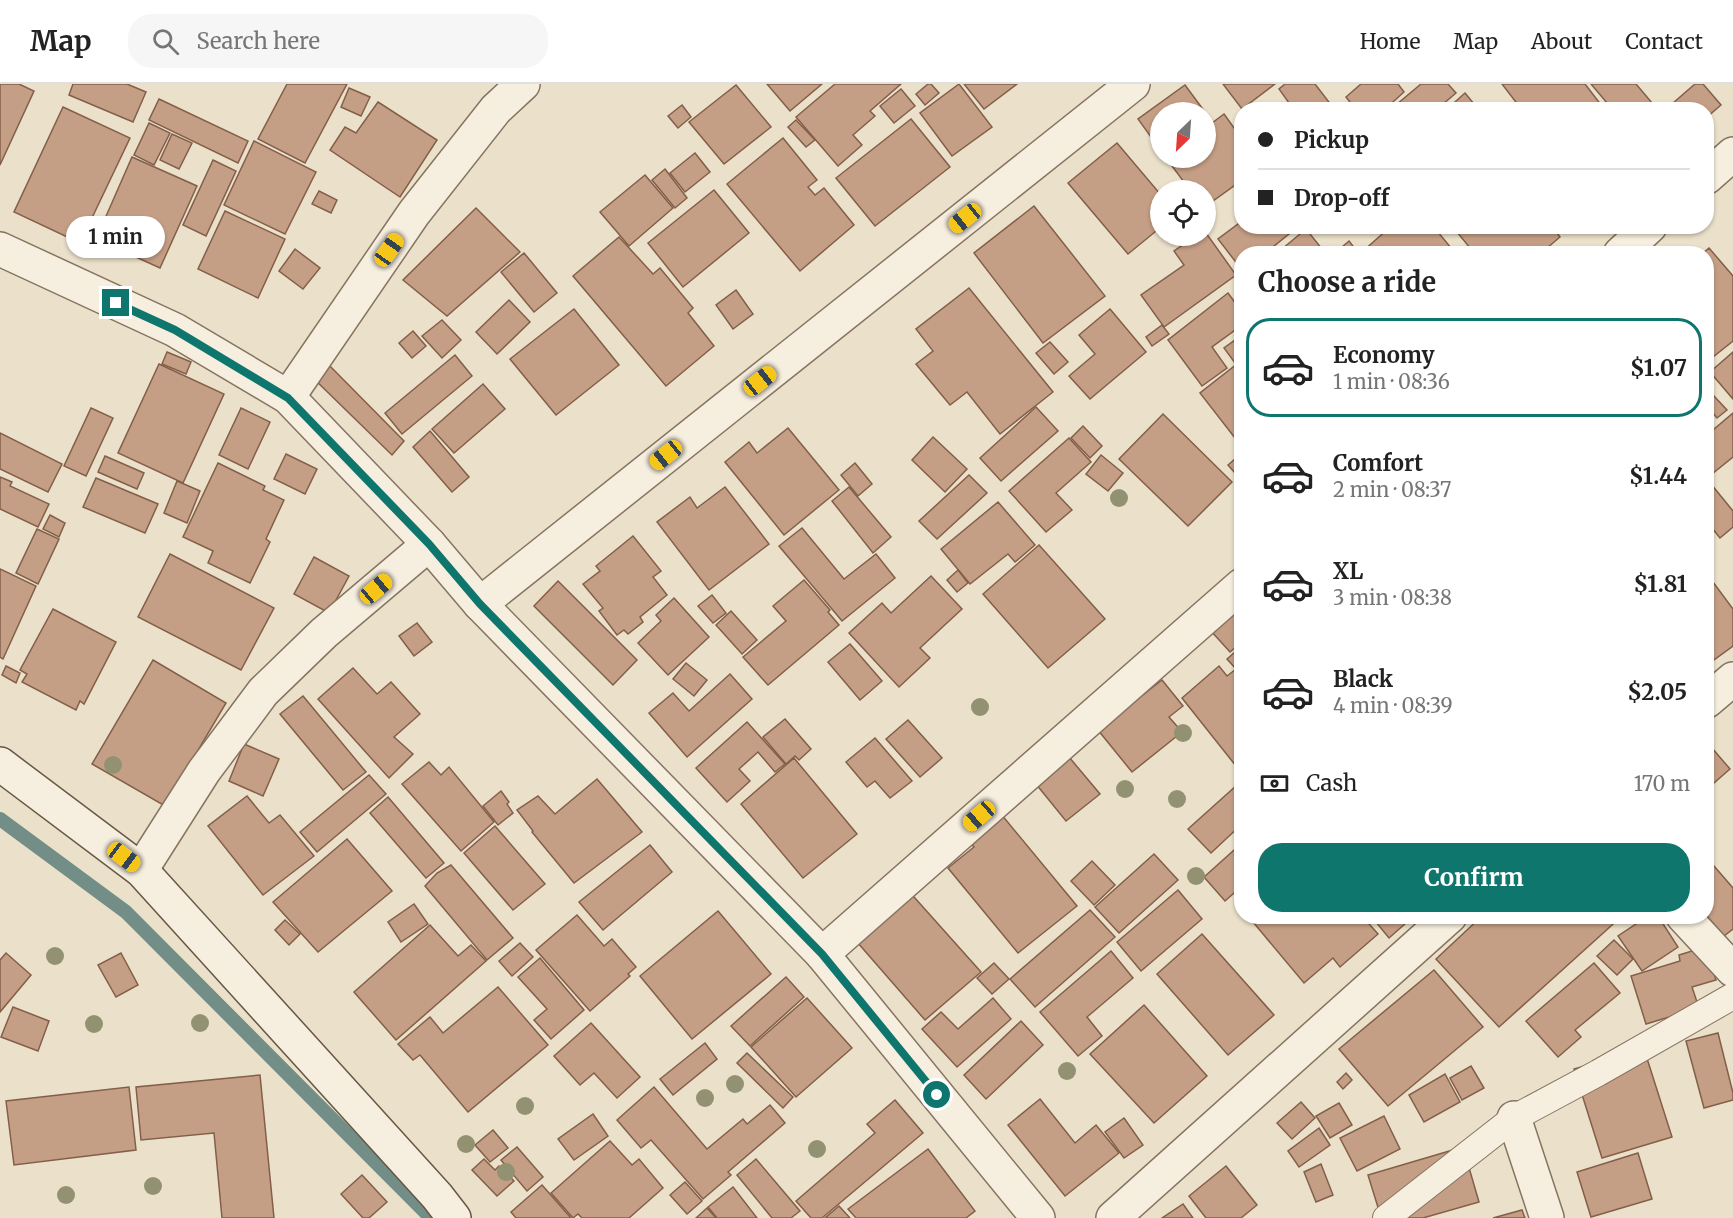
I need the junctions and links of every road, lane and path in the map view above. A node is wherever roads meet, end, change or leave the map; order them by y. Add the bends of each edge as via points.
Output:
1 (523, 84) edge
2 (1134, 84) edge
3 (1733, 154) edge
4 (1714, 171) edge
5 (1641, 234) edge
6 (1629, 246) edge
7 (0, 249) edge
8 (288, 398) junction
9 (429, 544) junction
10 (1234, 592) edge
11 (480, 604) junction
12 (1733, 679) edge
13 (1714, 695) edge
14 (0, 764) edge
15 (141, 870) junction
16 (1441, 924) edge
17 (1690, 924) edge
18 (822, 954) junction
19 (1733, 970) edge
20 (1733, 996) edge
21 (1514, 1118) junction
22 (454, 1218) edge
23 (1038, 1218) edge
24 (1113, 1218) edge
25 (1386, 1218) edge
26 (1547, 1218) edge

1 - 8 street via 496,109 414,213
2 - 11 street
3 - 4 street
5 - 6 street
7 - 8 street via 175,330
8 - 9 street
9 - 11 street
9 - 15 street via 324,633 263,692 204,771
10 - 18 street
11 - 18 street
12 - 13 street
14 - 15 street
15 - 22 street
16 - 24 street
17 - 19 street
18 - 23 street
20 - 21 lane
21 - 25 lane
21 - 26 street

